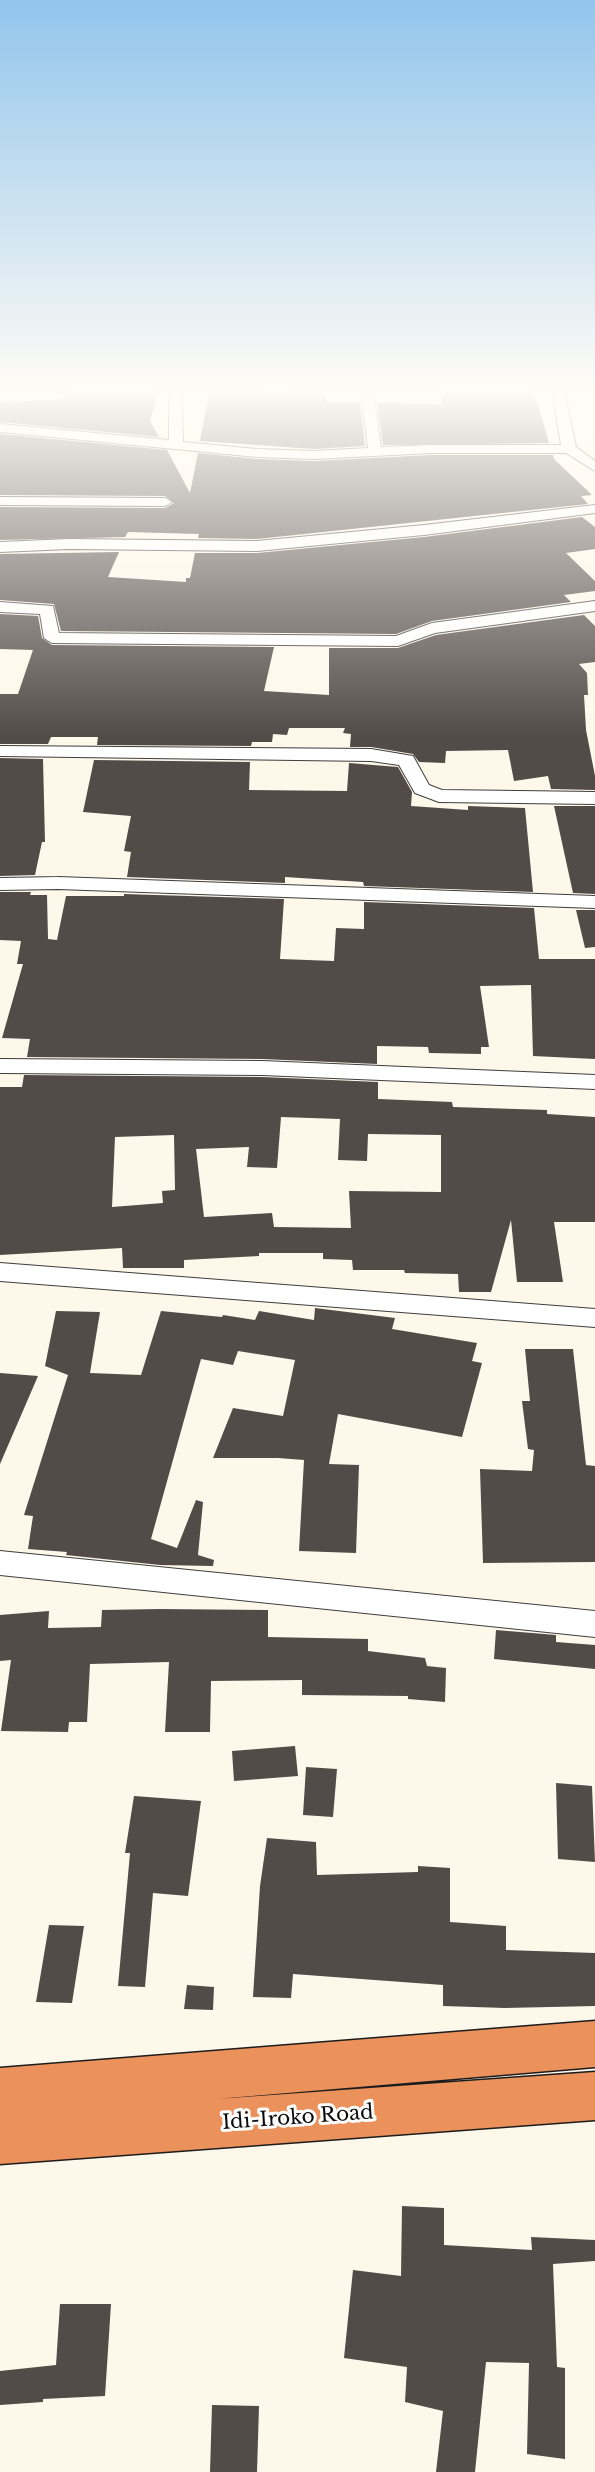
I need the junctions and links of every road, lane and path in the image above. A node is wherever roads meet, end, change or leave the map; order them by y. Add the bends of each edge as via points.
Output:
1 (595, 509) edge
2 (0, 548) edge
3 (595, 606) edge
4 (0, 607) edge
5 (0, 752) edge
6 (595, 798) edge
7 (0, 884) edge
8 (595, 902) edge
9 (0, 1066) edge
10 (595, 1082) edge
11 (0, 1272) edge
12 (595, 1318) edge
13 (0, 1563) edge
14 (595, 1624) edge
15 (595, 2044) edge
16 (0, 2092) edge
17 (595, 2096) edge
18 (0, 2139) edge

1 - 2 street via 257,546 69,544
3 - 4 street via 432,628 398,641 52,638 47,609
5 - 6 street via 371,755 406,760 422,789 439,796
7 - 8 street
9 - 10 street via 262,1068
11 - 12 street
13 - 14 street
15 - 16 highway
17 - 18 highway, Idi-Iroko Road

